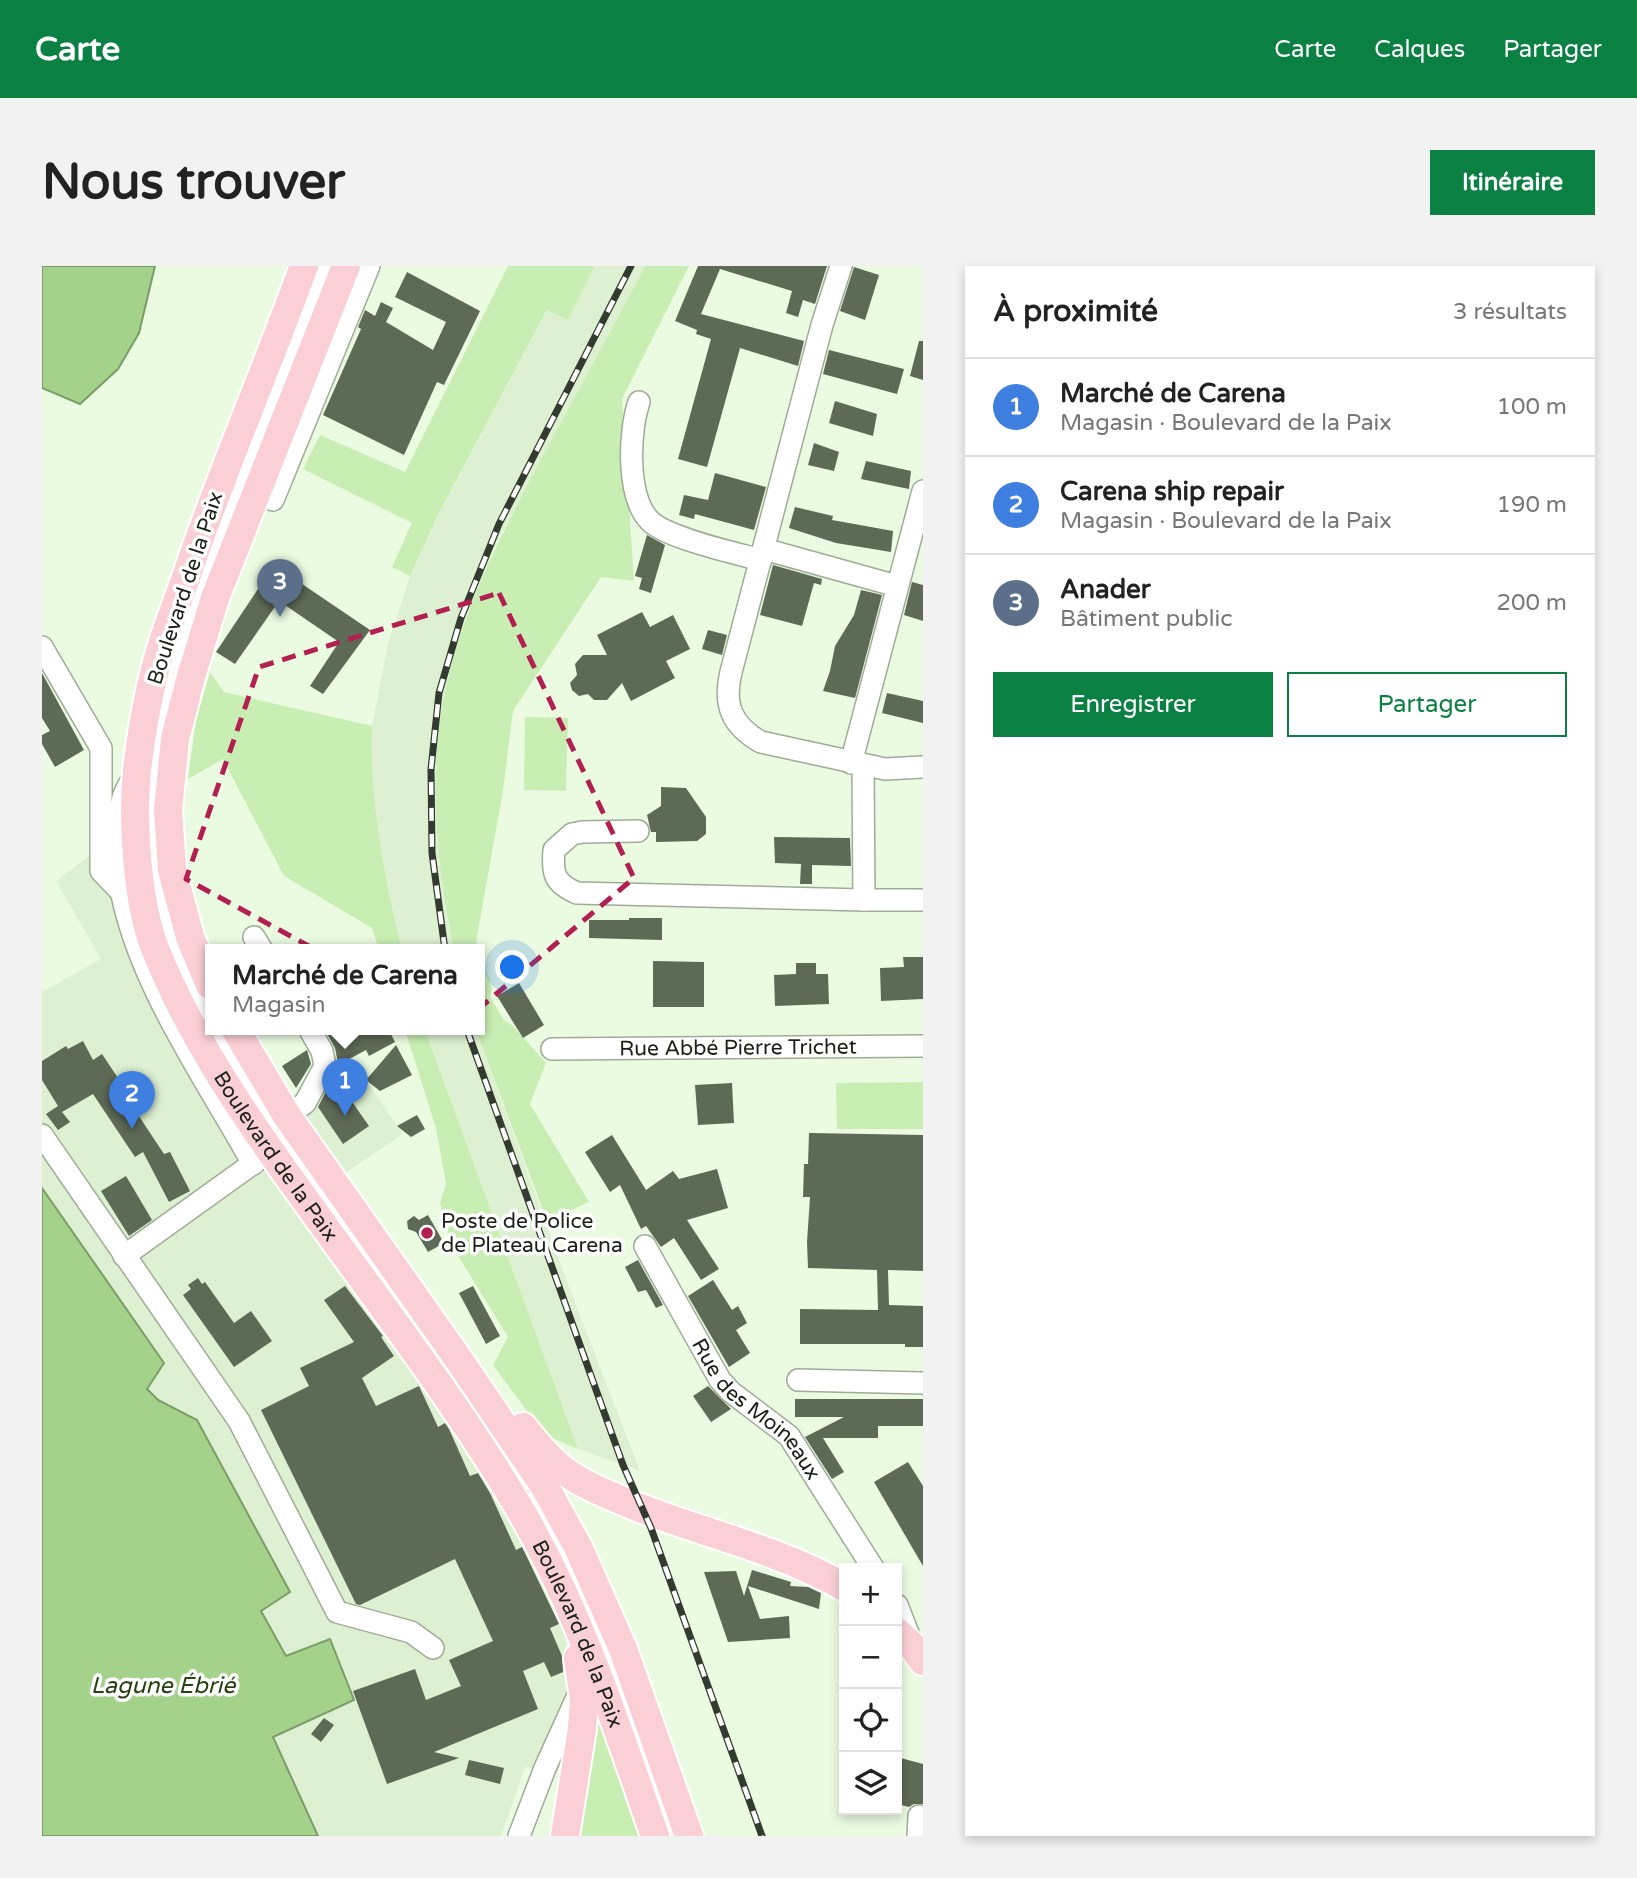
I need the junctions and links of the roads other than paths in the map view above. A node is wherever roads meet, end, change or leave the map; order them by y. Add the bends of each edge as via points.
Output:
1 (304, 266) edge
2 (322, 266) edge
3 (346, 266) edge
4 (369, 266) edge
5 (841, 266) edge
6 (639, 402) dead end
7 (923, 491) edge
8 (273, 500) joint
9 (762, 555) junction
10 (897, 586) junction
11 (204, 639) junction
12 (42, 647) edge
13 (857, 765) junction
14 (923, 766) edge
15 (137, 773) junction
16 (638, 831) dead end
17 (123, 894) junction
18 (864, 900) junction
19 (923, 900) edge
20 (205, 973) edge
21 (205, 1020) edge
22 (215, 1035) edge
23 (239, 1035) edge
24 (313, 1035) edge
25 (923, 1046) edge
26 (552, 1049) dead end
27 (287, 1116) junction
28 (42, 1135) edge
29 (271, 1155) junction
30 (345, 1208) junction
31 (645, 1246) dead end
32 (124, 1256) junction
33 (459, 1360) junction
34 (798, 1380) dead end
35 (923, 1383) edge
36 (499, 1451) junction
37 (549, 1562) junction
38 (870, 1563) edge
39 (839, 1584) edge
40 (573, 1614) junction
41 (902, 1620) edge
42 (911, 1647) edge
43 (433, 1648) dead end
44 (582, 1686) junction
45 (519, 1836) edge
46 (565, 1836) edge
47 (655, 1836) edge
48 (675, 1836) edge
49 (689, 1836) edge

1 - 15 main road, Boulevard de la Paix via 162,644
2 - 21 street, Boulevard de la Paix via 187,621 166,698 153,777 150,840 160,900 171,946
3 - 11 main road, Boulevard de la Paix via 215,598
4 - 8 street
5 - 9 street
6 - 9 street via 631,445 633,474 649,521 665,531
7 - 10 street
8 - 11 main road via 223,617
9 - 10 street
9 - 13 street via 728,683 732,716 744,733 761,742
10 - 13 street
11 - 20 main road, Boulevard de la Paix via 175,739 168,810 172,870
12 - 17 street via 101,748 101,871
13 - 14 street via 885,769
13 - 18 street
15 - 17 street via 122,794 118,855
15 - 29 main road, Boulevard de la Paix via 136,835 155,948 192,1025
16 - 18 street via 572,834 554,850 554,874 562,886 577,893
17 - 29 street via 140,951 171,1023
18 - 19 street
22 - 29 street, Boulevard de la Paix via 255,1101
23 - 27 main road, Boulevard de la Paix
24 - 27 street via 325,1066 305,1103
25 - 26 street, Rue Abbé Pierre Trichet
27 - 30 main road, Boulevard de la Paix
28 - 32 street
29 - 30 street
29 - 32 street
29 - 37 main road, Boulevard de la Paix via 486,1455
30 - 33 main road, Boulevard de la Paix
30 - 36 street, Boulevard de la Paix
31 - 38 street, Rue des Moineaux via 720,1380 789,1436
32 - 43 street via 239,1421 337,1612 411,1632
33 - 39 main road via 491,1386 552,1460 585,1485 683,1525 786,1558
33 - 49 main road, Boulevard de la Paix via 545,1487 578,1547 623,1649
34 - 35 street
36 - 37 street
36 - 48 street, Boulevard de la Paix via 565,1558
37 - 40 main road, Boulevard de la Paix
40 - 44 main road
40 - 47 main road, Boulevard de la Paix
41 - 42 street
44 - 45 street
44 - 46 main road via 582,1729

